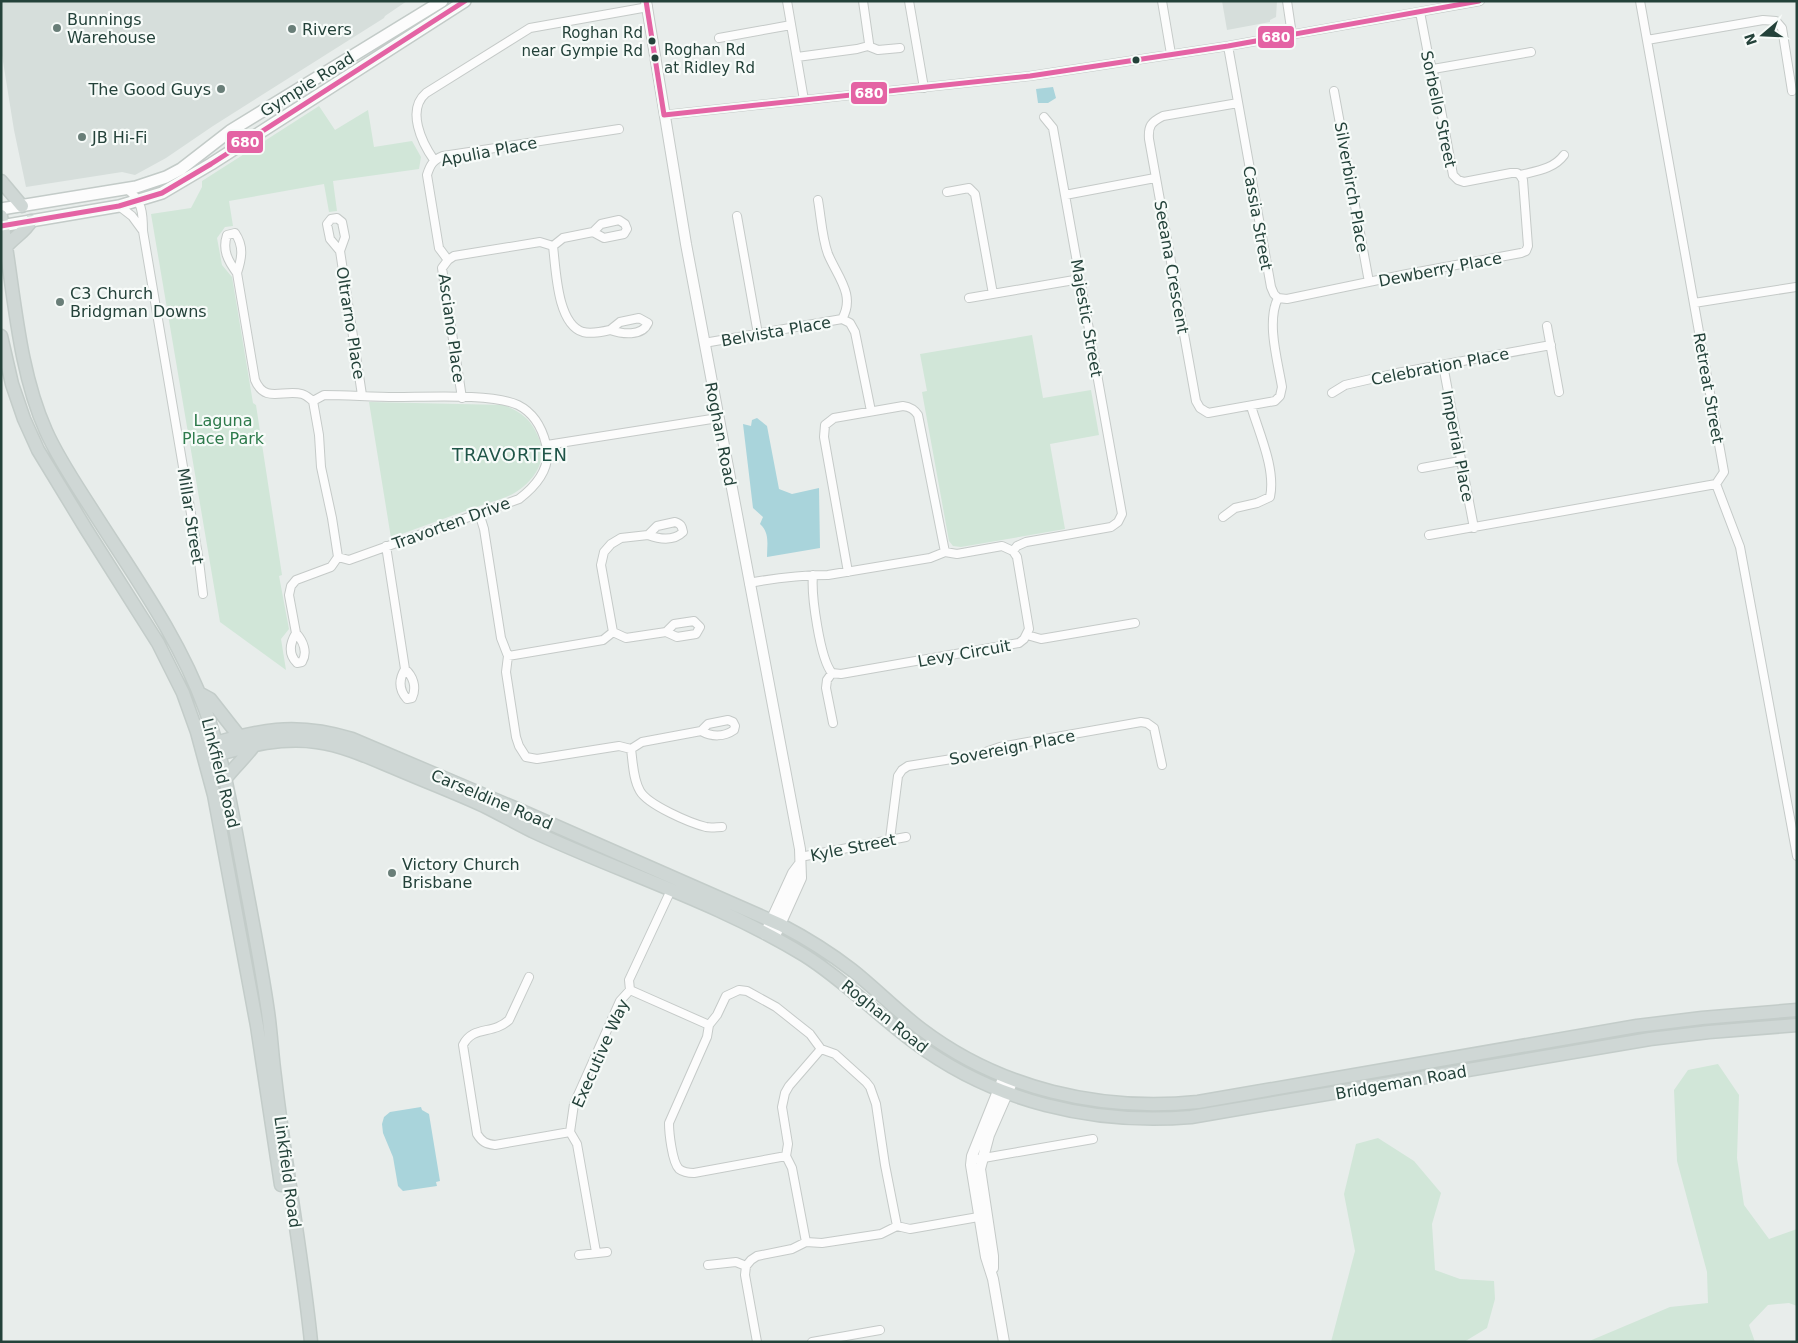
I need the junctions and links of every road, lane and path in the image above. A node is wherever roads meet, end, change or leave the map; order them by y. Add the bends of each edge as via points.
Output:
1 (442, 1) edge
2 (465, 1) edge
3 (787, 1) edge
4 (863, 1) edge
5 (908, 1) edge
6 (1162, 1) edge
7 (1287, 1) edge
8 (1480, 1) edge
9 (1640, 1) edge
10 (647, 4) edge
11 (1420, 12) junction
12 (791, 25) junction
13 (1292, 34) junction
14 (719, 38) dead end
15 (1647, 40) junction
16 (868, 46) junction
17 (1228, 46) junction
18 (900, 48) dead end
19 (1531, 52) dead end
20 (1170, 54) junction
21 (796, 57) junction
22 (1433, 69) junction
23 (924, 88) junction
24 (1334, 91) dead end
25 (1792, 91) dead end
26 (804, 100) junction
27 (1238, 102) junction
28 (664, 115) junction
29 (1044, 117) dead end
30 (619, 128) dead end
31 (1564, 155) dead end
32 (434, 160) junction
33 (1520, 175) junction
34 (1155, 178) junction
35 (1, 181) edge
36 (127, 189) junction
37 (947, 192) dead end
38 (1065, 195) junction
39 (818, 200) dead end
40 (139, 202) junction
41 (22, 206) junction
42 (119, 206) junction
43 (1, 209) edge
44 (737, 216) dead end
45 (31, 221) junction
46 (2, 223) edge
47 (143, 231) junction
48 (593, 232) dead end
49 (553, 246) junction
50 (6, 247) junction
51 (340, 251) dead end
52 (448, 260) junction
53 (237, 273) dead end
54 (1080, 279) junction
55 (1369, 282) junction
56 (1796, 287) edge
57 (993, 294) junction
58 (969, 298) dead end
59 (1278, 298) junction
60 (1694, 303) junction
61 (842, 319) junction
62 (1547, 326) dead end
63 (610, 330) dead end
64 (758, 334) junction
65 (1, 336) edge
66 (704, 343) junction
67 (1551, 345) junction
68 (1443, 365) junction
69 (1559, 392) dead end
70 (1332, 393) dead end
71 (362, 395) junction
72 (462, 398) junction
73 (313, 401) junction
74 (1251, 406) junction
75 (870, 411) junction
76 (718, 418) junction
77 (546, 446) junction
78 (1460, 461) junction
79 (1422, 468) dead end
80 (1716, 484) junction
81 (480, 514) junction
82 (1223, 517) dead end
83 (1474, 528) junction
84 (648, 534) dead end
85 (1429, 535) dead end
86 (386, 546) junction
87 (1013, 551) junction
88 (945, 552) junction
89 (338, 557) junction
90 (848, 572) junction
91 (813, 574) junction
92 (749, 583) junction
93 (202, 594) dead end
94 (1136, 622) dead end
95 (613, 632) junction
96 (666, 632) dead end
97 (296, 633) dead end
98 (1027, 635) junction
99 (508, 656) junction
100 (405, 669) dead end
101 (832, 674) junction
102 (199, 693) junction
103 (833, 723) dead end
104 (701, 731) dead end
105 (239, 736) junction
106 (255, 744) junction
107 (218, 748) junction
108 (631, 750) junction
109 (204, 752) junction
110 (1162, 765) dead end
111 (226, 778) junction
112 (722, 827) dead end
113 (906, 837) dead end
114 (890, 839) junction
115 (1797, 856) edge
116 (800, 861) junction
117 (671, 890) junction
118 (777, 923) junction
119 (770, 936) junction
120 (529, 977) dead end
121 (630, 990) junction
122 (1797, 1010) edge
123 (709, 1025) junction
124 (1797, 1025) edge
125 (821, 1049) junction
126 (1008, 1078) junction
127 (1002, 1092) junction
128 (570, 1132) junction
129 (1093, 1139) dead end
130 (786, 1156) junction
131 (982, 1158) junction
132 (971, 1160) junction
133 (982, 1216) junction
134 (897, 1226) junction
135 (806, 1242) junction
136 (596, 1252) junction
137 (607, 1252) dead end
138 (579, 1255) dead end
139 (708, 1266) dead end
140 (746, 1266) junction
141 (880, 1330) dead end
142 (310, 1342) edge
143 (757, 1342) edge
144 (812, 1342) edge
145 (1004, 1342) edge

1 - 36 main road, Gympie Road via 230,131 174,173
2 - 40 main road, Gympie Road via 183,182
3 - 12 street
4 - 16 street
5 - 23 street
6 - 20 street
7 - 13 street
8 - 11 street
9 - 15 street, Retreat Street
10 - 28 street, Roghan Road
10 - 32 street via 530,28 426,93 417,105 417,120 422,142
11 - 13 street
11 - 22 street, Sorbello Street
12 - 14 street
12 - 21 street
13 - 17 street
15 - 25 street via 1763,20 1776,22 1782,28
15 - 60 street, Retreat Street
16 - 18 street via 878,50
16 - 21 street
17 - 20 street
17 - 27 street, Cassia Street
19 - 22 street
20 - 23 street via 1030,76
21 - 26 street
22 - 33 street, Sorbello Street via 1453,175 1464,182 1511,173
23 - 26 street
24 - 55 street, Silverbirch Place
26 - 28 street
27 - 34 street, Seeana Crescent via 1163,116 1153,121 1148,128 1148,139
27 - 59 street, Cassia Street via 1271,288
28 - 66 street, Roghan Road
29 - 38 street, Majestic Street via 1053,128
30 - 32 street, Apulia Place
31 - 33 street, Sorbello Street via 1552,167
32 - 52 street, Apulia Place via 427,175 439,248
33 - 55 street, Dewberry Place via 1523,180 1526,251
34 - 38 street
34 - 74 street, Seeana Crescent via 1196,401 1208,412
35 - 41 main road
36 - 40 street
36 - 41 main road, Gympie Road
37 - 57 street via 968,188 975,194
38 - 54 street, Majestic Street
39 - 61 street, Belvista Place via 828,253 844,285 848,303
40 - 42 main road, Gympie Road
40 - 47 street, Millar Street
41 - 43 main road, Gympie Road
42 - 45 main road, Gympie Road
42 - 47 street
44 - 64 street
45 - 46 main road, Gympie Road
45 - 50 main road via 26,230
46 - 50 main road, Linkfield Road
47 - 93 street, Millar Street
48 - 49 street via 563,238
49 - 52 street, Asciano Place via 540,242 454,256
49 - 63 street via 563,311 568,322 584,332
50 - 102 main road, Linkfield Road via 26,371 45,430 169,634
51 - 71 street, Oltrarno Place
52 - 72 street, Asciano Place via 442,268
53 - 73 street via 259,389 266,394 302,394
54 - 57 street
54 - 87 street, Majestic Street via 1122,514 1111,527 1026,542
55 - 59 street, Dewberry Place via 1287,299
56 - 60 street
57 - 58 street
59 - 74 street, Seeana Crescent via 1273,324 1282,387 1276,401
60 - 80 street, Retreat Street via 1724,472
61 - 64 street, Belvista Place
61 - 75 street via 850,323 855,332
62 - 67 street
64 - 66 street, Belvista Place
65 - 109 main road, Linkfield Road via 12,384 31,436 158,643 183,693
66 - 76 street, Roghan Road
67 - 68 street, Celebration Place
67 - 69 street
68 - 70 street, Celebration Place via 1345,385
68 - 78 street, Imperial Place
71 - 72 street, Travorten Drive
71 - 73 street, Travorten Drive via 324,395
72 - 77 street, Travorten Drive via 502,400 518,405 537,421
73 - 89 street
74 - 82 street via 1271,472 1270,497 1235,508
75 - 88 street via 903,406 912,408 918,415
75 - 90 street via 834,418 828,421 823,431
76 - 77 street
76 - 92 street, Roghan Road
77 - 81 street, Travorten Drive via 545,467 531,490 519,499
78 - 79 street
78 - 83 street, Imperial Place
80 - 83 street
80 - 115 street via 1740,547
81 - 86 street, Travorten Drive
81 - 99 street via 501,638
83 - 85 street
84 - 95 street via 621,538 604,552 601,565
86 - 89 street, Travorten Drive via 349,560
86 - 100 street
87 - 88 street via 1002,546 957,554
87 - 98 street, Levy Circuit via 1017,557 1030,626
88 - 90 street via 930,558
89 - 97 street via 331,567 296,580 291,586
90 - 91 street
91 - 92 street
91 - 101 street via 813,594 825,662
92 - 116 street, Roghan Road
94 - 98 street via 1041,639
95 - 96 street via 626,638
95 - 99 street via 603,640
98 - 101 street, Levy Circuit via 1019,643
99 - 108 street via 506,672 516,737 526,757 537,759 619,746
101 - 103 street via 826,688
102 - 105 main road via 210,699
102 - 107 main road, Linkfield Road
104 - 108 street via 642,742
105 - 107 main road, Carseldine Road
105 - 118 main road, Carseldine Road via 295,728 352,739
106 - 107 main road, Carseldine Road
106 - 111 main road
106 - 117 main road, Carseldine Road via 301,740 346,749 482,805 532,831
107 - 109 main road, Carseldine Road
107 - 111 main road, Linkfield Road
108 - 112 street via 636,782 647,801 707,828
109 - 142 main road, Linkfield Road via 257,1026 289,1237
110 - 114 street, Sovereign Place via 1154,728 1141,722 908,766 898,776
111 - 142 main road, Linkfield Road via 268,1012
113 - 114 street, Kyle Street
114 - 116 street, Kyle Street
116 - 118 street, Roghan Road via 801,878
117 - 119 main road, Carseldine Road
117 - 121 street, Executive Way via 629,980
118 - 119 street, Roghan Road
118 - 126 main road, Roghan Road via 851,969 939,1042
119 - 127 main road, Roghan Road via 836,977 917,1045 962,1073
120 - 128 street via 509,1020 496,1029 472,1033 462,1045 478,1134 486,1144 495,1145
121 - 123 street
121 - 128 street, Executive Way via 620,1001 574,1104
122 - 126 main road, Bridgeman Road via 1646,1025 1177,1104 1095,1101
123 - 125 street via 726,996 739,990 747,991 776,1007 810,1034
123 - 130 street via 707,1037 670,1122 675,1163 686,1173 694,1173
124 - 127 main road, Bridgeman Road via 1626,1043 1191,1117 1113,1118 1048,1106
125 - 130 street via 785,1092 782,1107 788,1144
125 - 134 street via 835,1054 870,1087 876,1104
126 - 127 street
127 - 131 street
127 - 132 street
128 - 136 street, Executive Way via 577,1144
129 - 131 street
130 - 135 street via 792,1168
131 - 132 street
131 - 133 street
132 - 133 street
133 - 134 street via 910,1229
133 - 145 street via 986,1257
134 - 135 street via 881,1234 822,1243
135 - 140 street via 792,1249 757,1256
136 - 137 street
136 - 138 street
139 - 140 street via 736,1262
140 - 143 street
141 - 144 street

